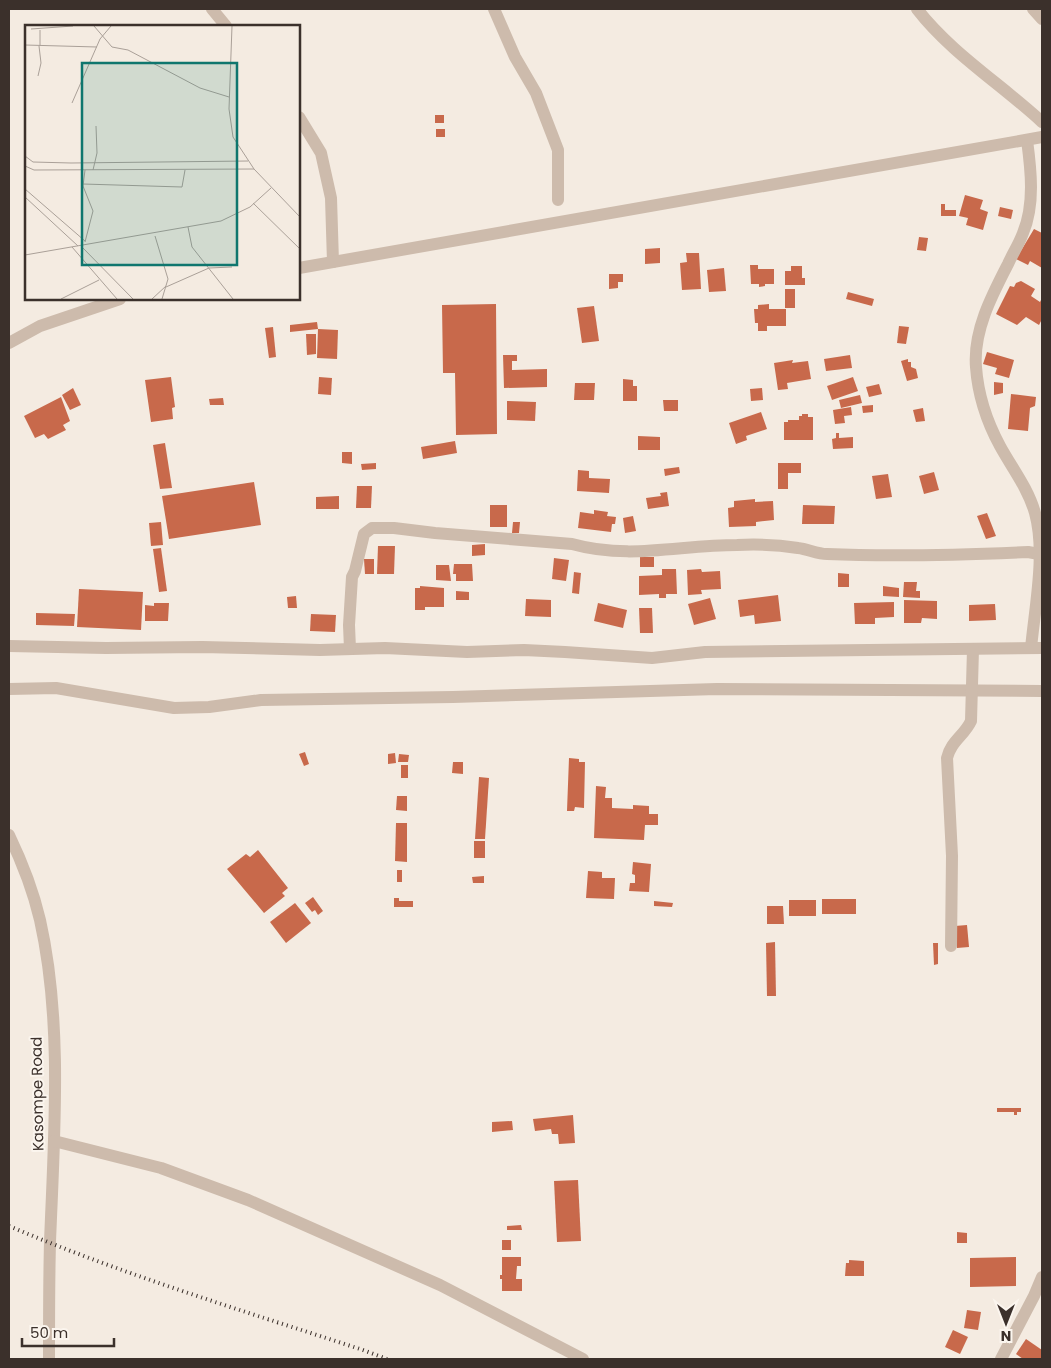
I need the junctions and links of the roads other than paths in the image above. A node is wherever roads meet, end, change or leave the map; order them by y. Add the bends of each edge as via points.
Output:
1 (212, 9) edge
2 (494, 9) edge
3 (917, 9) edge
4 (1033, 9) edge
5 (1042, 19) edge
6 (225, 25) edge
7 (300, 119) edge
8 (1042, 122) edge
9 (1042, 137) edge
10 (1027, 140) junction
11 (1030, 167) junction
12 (1042, 177) edge
13 (558, 200) dead end
14 (333, 262) junction
15 (300, 268) edge
16 (117, 300) edge
17 (9, 343) edge
18 (1039, 554) junction
19 (9, 646) edge
20 (1037, 648) edge
21 (350, 649) junction
22 (973, 649) junction
23 (9, 689) edge
24 (972, 690) junction
25 (1042, 691) edge
26 (9, 835) edge
27 (951, 946) dead end
28 (54, 1141) junction
29 (1042, 1277) edge
30 (49, 1359) edge
31 (584, 1359) edge
32 (1001, 1359) edge

1 - 6 street
2 - 13 street via 515,57 536,93 558,150
3 - 8 street via 972,63
4 - 5 street
7 - 14 street via 321,153 331,198
9 - 10 street
10 - 11 street
10 - 14 street
11 - 12 street
11 - 18 street via 1024,233 981,326 976,367 985,416 1020,477 1035,511
14 - 15 street
16 - 17 street via 40,326
18 - 20 street
18 - 21 street via 825,554 797,548 739,544 617,552 572,544 372,528 364,534 352,578
19 - 21 street
20 - 22 street
21 - 22 street via 524,650 652,658 705,652
22 - 24 street
23 - 24 street via 56,688 174,708 261,700 717,689
24 - 25 street
24 - 27 street via 971,721 953,743 947,758 952,856
26 - 28 street, Kasompe Road via 24,867 40,920 50,979
28 - 30 street, Kasompe Road
28 - 31 street via 161,1168 248,1200 440,1285
29 - 32 street

